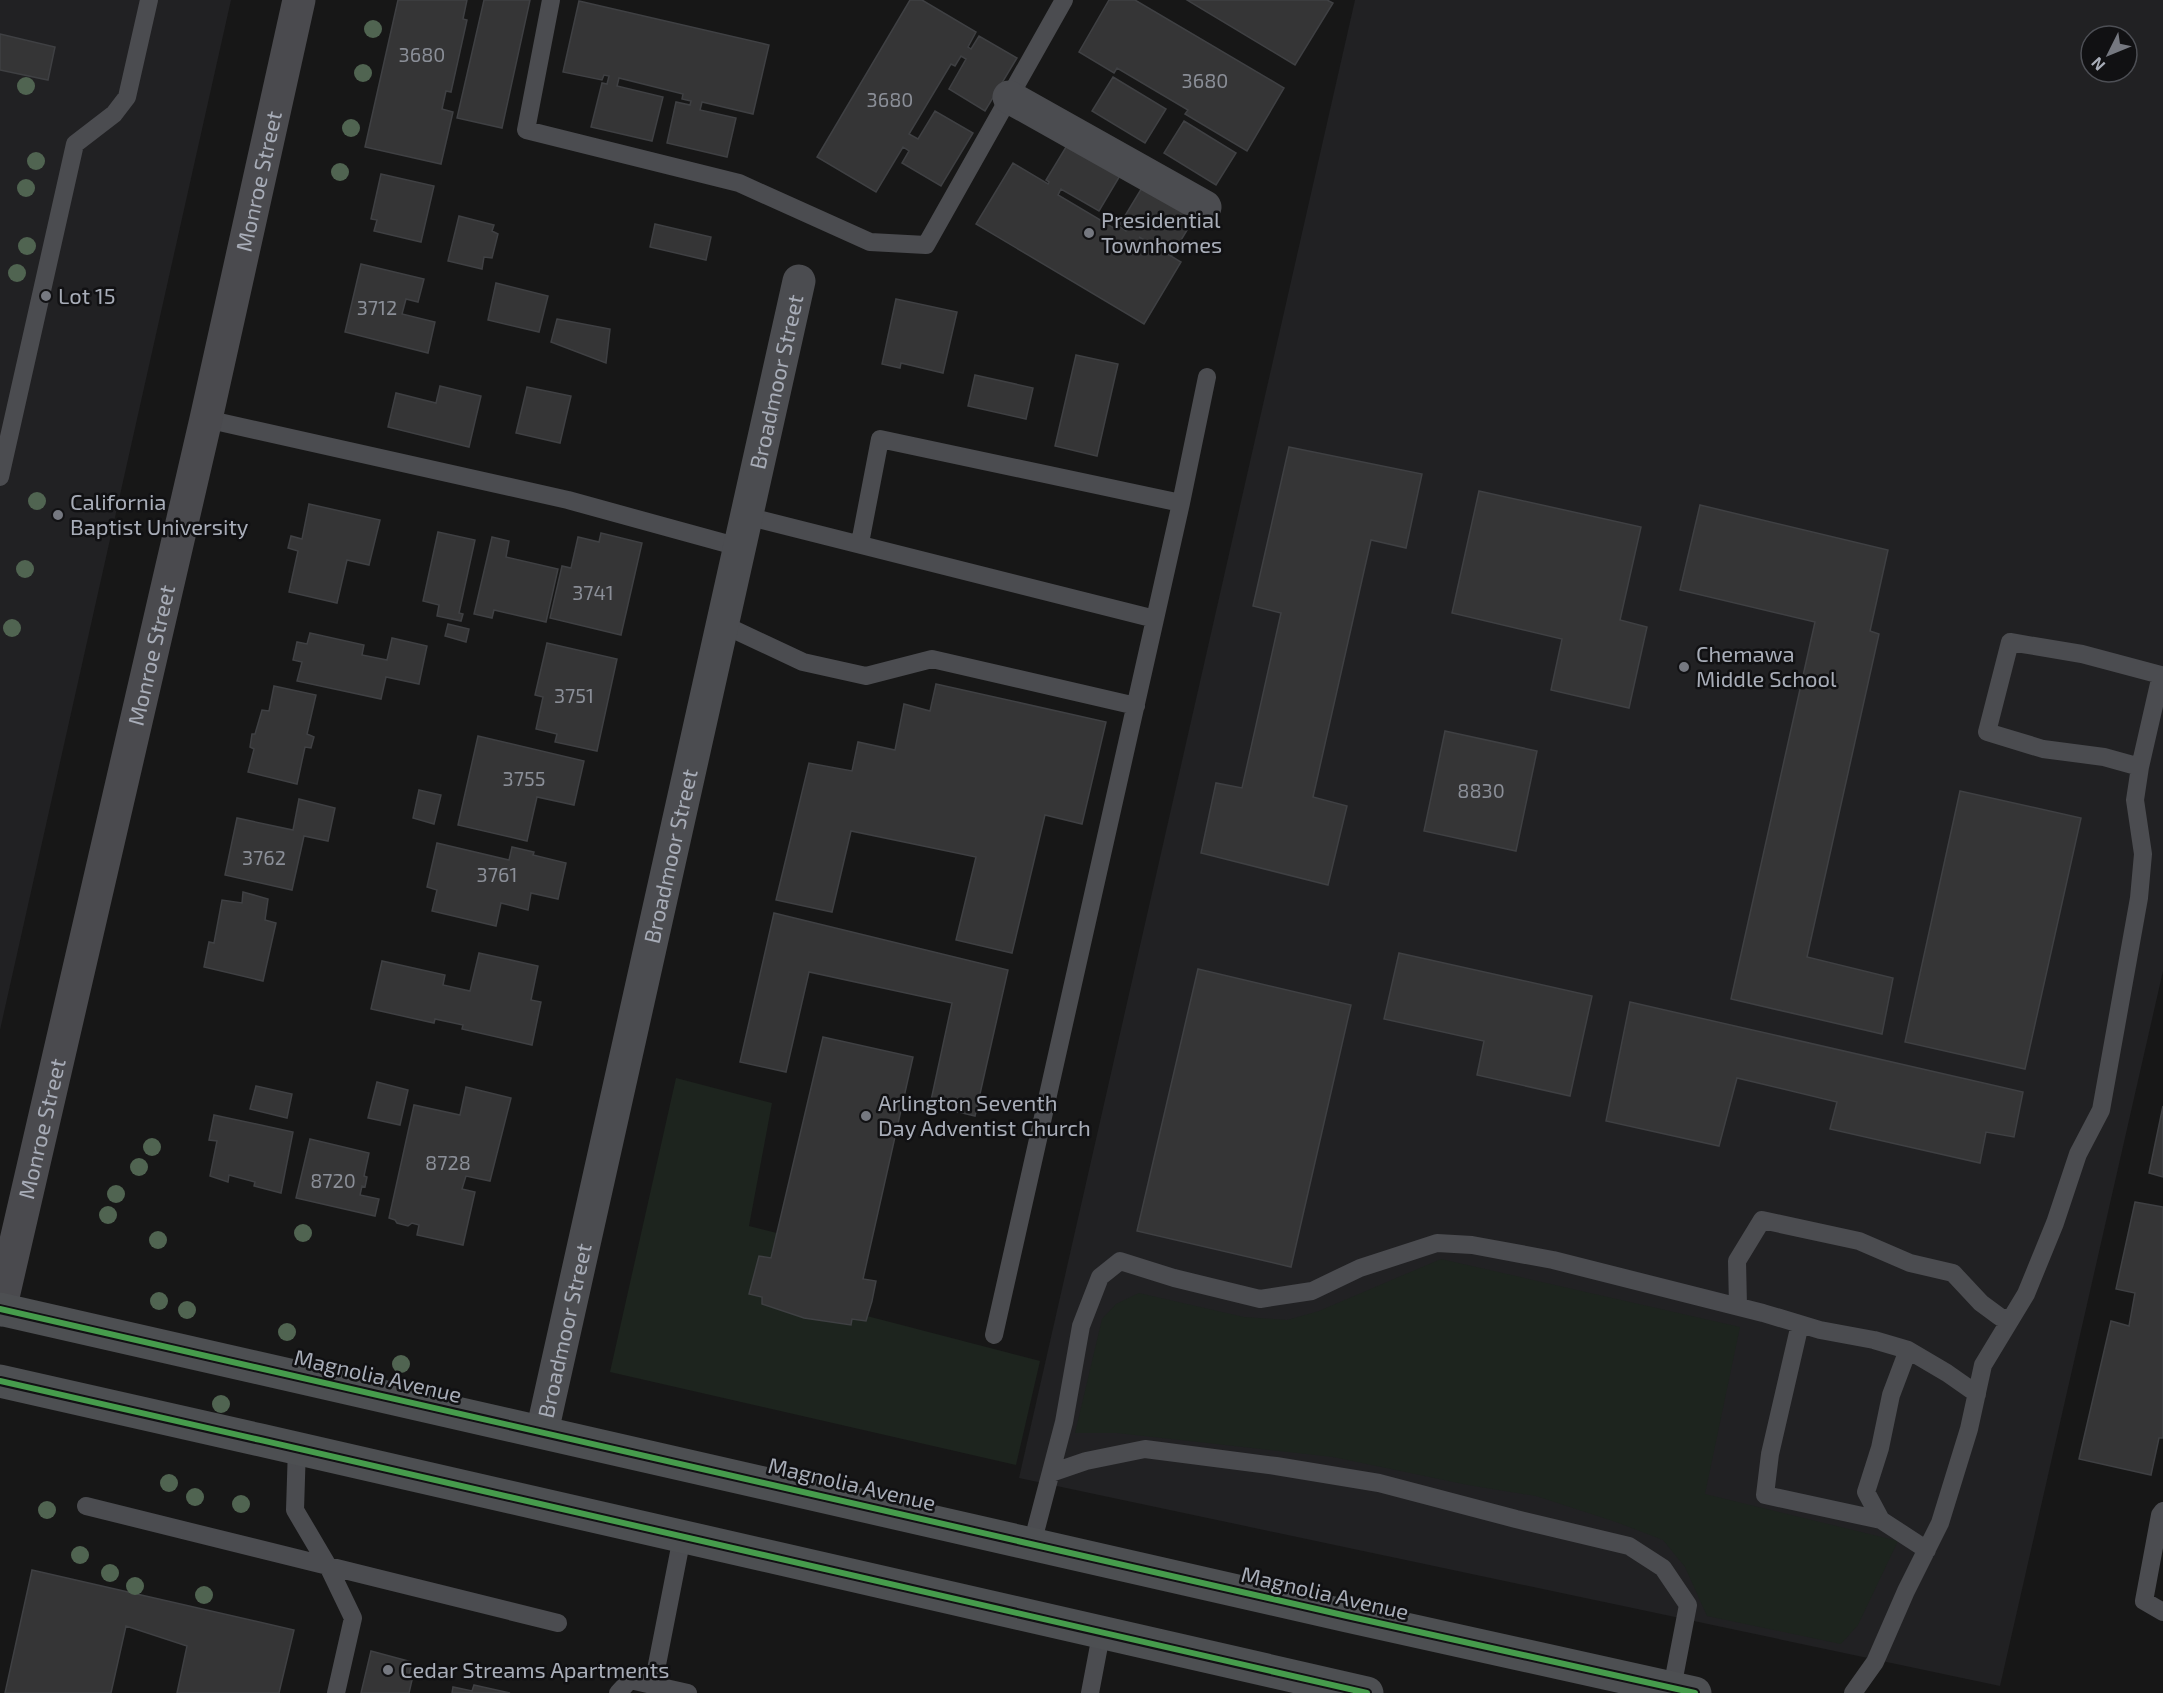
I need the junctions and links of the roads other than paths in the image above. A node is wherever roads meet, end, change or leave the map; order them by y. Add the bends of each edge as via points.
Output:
1 (149, 0) edge
2 (299, 0) edge
3 (551, 0) edge
4 (1064, 0) edge
5 (1009, 97) junction
6 (1204, 207) dead end
7 (799, 281) dead end
8 (1207, 377) dead end
9 (206, 419) junction
10 (0, 477) edge
11 (1181, 503) junction
12 (743, 531) junction
13 (860, 543) junction
14 (1155, 619) junction
15 (722, 624) junction
16 (1136, 706) junction
17 (2140, 767) junction
18 (1738, 1306) junction
19 (0, 1310) edge
20 (2011, 1319) junction
21 (1800, 1324) junction
22 (994, 1335) dead end
23 (1908, 1350) junction
24 (0, 1380) edge
25 (1977, 1394) junction
26 (542, 1432) junction
27 (297, 1447) junction
28 (1050, 1473) junction
29 (86, 1506) dead end
30 (2163, 1511) edge
31 (1881, 1520) junction
32 (682, 1537) junction
33 (1032, 1544) junction
34 (1927, 1550) junction
35 (328, 1566) junction
36 (2163, 1612) edge
37 (558, 1623) dead end
38 (1101, 1635) junction
39 (653, 1685) junction
40 (1683, 1690) edge
41 (336, 1693) edge
42 (618, 1693) edge
43 (688, 1693) edge
44 (1090, 1693) edge
45 (1367, 1693) edge
46 (1853, 1693) edge

1 - 10 lane via 127,97 114,114 75,144
2 - 9 street, Monroe Street
3 - 5 lane via 526,130 739,183 870,242 926,245
4 - 5 lane
5 - 6 street
7 - 12 street, Broadmoor Street
8 - 11 lane
9 - 12 lane via 568,500
9 - 19 street, Monroe Street
11 - 13 lane via 880,439
11 - 14 lane
12 - 13 lane
12 - 15 street, Broadmoor Street
13 - 14 lane
14 - 16 lane
15 - 16 lane via 803,662 866,676 932,659
15 - 26 street, Broadmoor Street
16 - 22 lane
17 - 17 lane via 2104,756 2043,749 1987,732 2010,642 2082,654 2161,675
17 - 20 lane via 2134,800 2143,854 2139,898 2102,1106 2078,1154 2026,1294
18 - 20 lane via 1737,1261 1762,1220 1859,1241 1910,1263 1953,1273 1981,1303 2000,1317
18 - 21 lane
18 - 28 lane via 1553,1260 1472,1245 1437,1243 1360,1268 1312,1292 1260,1299 1120,1261 1100,1277 1081,1326 1064,1422
19 - 26 main road, Magnolia Avenue
20 - 25 lane via 1983,1365
21 - 23 lane
21 - 31 lane via 1770,1454 1765,1495
23 - 25 lane
23 - 31 lane via 1891,1395 1866,1492
24 - 27 main road
25 - 34 lane via 1940,1523
26 - 33 main road, Magnolia Avenue
27 - 32 main road
27 - 35 lane via 295,1510
28 - 33 lane
28 - 40 lane via 1145,1449 1379,1484 1629,1546 1663,1568 1688,1605
29 - 35 lane
30 - 36 lane via 2144,1601
31 - 34 lane
32 - 38 main road
32 - 39 lane
33 - 40 main road, Magnolia Avenue
34 - 46 lane via 1875,1662
35 - 37 lane
35 - 41 lane via 353,1618
38 - 44 lane
38 - 45 main road
39 - 42 lane via 630,1680
39 - 43 lane

